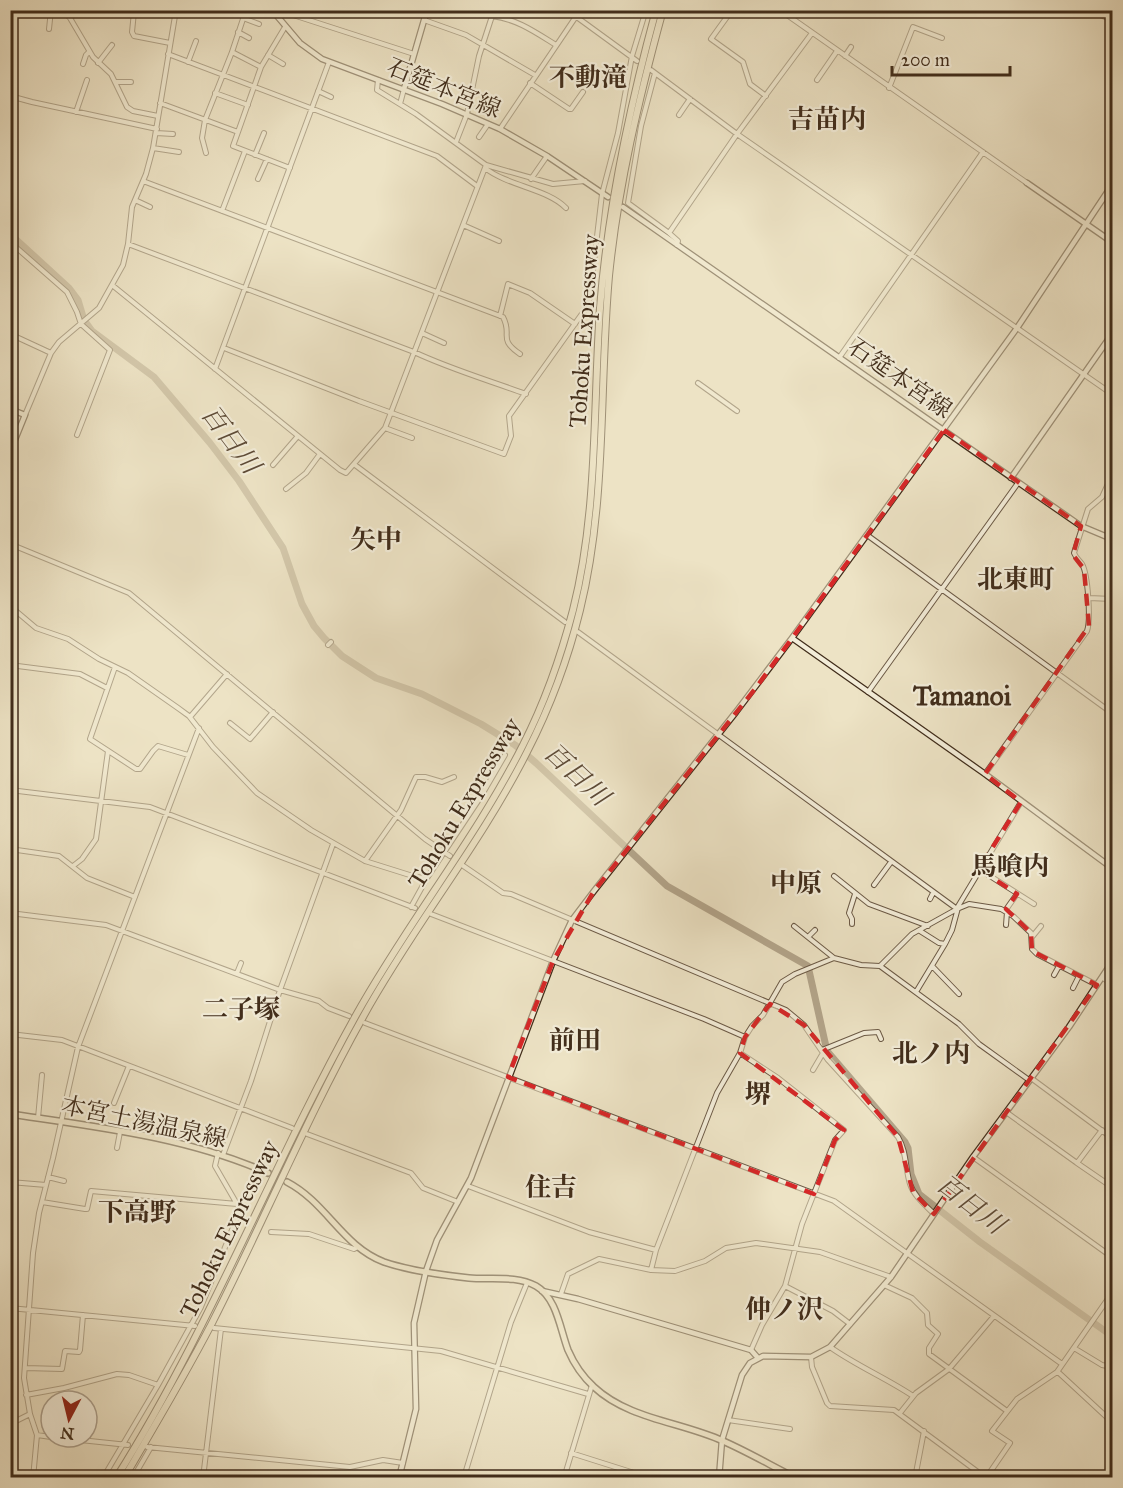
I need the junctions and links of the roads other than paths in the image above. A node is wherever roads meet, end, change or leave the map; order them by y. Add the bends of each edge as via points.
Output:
1 (51, 10) edge
2 (62, 10) edge
3 (80, 10) edge
4 (176, 10) edge
5 (234, 10) edge
6 (272, 10) edge
7 (427, 10) edge
8 (567, 10) edge
9 (578, 10) edge
10 (646, 10) edge
11 (656, 10) edge
12 (663, 10) edge
13 (732, 10) edge
14 (780, 10) edge
15 (1089, 10) edge
16 (134, 12) edge
17 (288, 12) edge
18 (493, 13) edge
19 (245, 14) edge
20 (576, 17) junction
21 (70, 18) junction
22 (424, 20) junction
23 (1113, 20) edge
24 (259, 24) dead end
25 (284, 25) junction
26 (49, 29) dead end
27 (238, 32) junction
28 (812, 33) junction
29 (249, 38) dead end
30 (942, 38) dead end
31 (196, 41) dead end
32 (170, 43) junction
33 (112, 45) dead end
34 (483, 45) junction
35 (556, 45) junction
36 (851, 47) dead end
37 (837, 51) junction
38 (89, 52) junction
39 (232, 52) junction
40 (168, 54) junction
41 (414, 54) junction
42 (268, 55) junction
43 (632, 56) junction
44 (845, 56) junction
45 (637, 61) dead end
46 (188, 62) junction
47 (330, 62) junction
48 (98, 63) junction
49 (83, 64) dead end
50 (284, 64) dead end
51 (261, 66) junction
52 (651, 70) dead end
53 (655, 73) junction
54 (223, 74) junction
55 (535, 75) junction
56 (87, 80) dead end
57 (378, 80) junction
58 (817, 80) dead end
59 (115, 82) junction
60 (131, 82) dead end
61 (530, 83) junction
62 (254, 86) junction
63 (889, 87) junction
64 (404, 89) junction
65 (318, 91) junction
66 (583, 92) dead end
67 (215, 93) junction
68 (10, 96) edge
69 (766, 96) junction
70 (331, 97) dead end
71 (690, 99) junction
72 (160, 103) junction
73 (400, 104) junction
74 (248, 105) junction
75 (312, 108) junction
76 (76, 111) junction
77 (467, 114) junction
78 (679, 115) dead end
79 (158, 116) junction
80 (206, 120) junction
81 (488, 123) junction
82 (500, 129) junction
83 (156, 131) junction
84 (238, 132) junction
85 (264, 133) dead end
86 (173, 134) dead end
87 (737, 134) junction
88 (479, 136) dead end
89 (456, 142) junction
90 (153, 148) junction
91 (244, 151) junction
92 (179, 152) dead end
93 (983, 152) junction
94 (206, 153) dead end
95 (255, 155) junction
96 (547, 156) junction
97 (267, 159) junction
98 (485, 167) junction
99 (290, 168) junction
100 (258, 179) dead end
101 (531, 179) junction
102 (143, 181) junction
103 (585, 181) junction
104 (1028, 183) joint
105 (1113, 185) edge
106 (477, 186) junction
107 (602, 194) junction
108 (608, 197) dead end
109 (135, 200) junction
110 (150, 207) dead end
111 (622, 207) dead end
112 (566, 208) dead end
113 (222, 211) junction
114 (1085, 224) junction
115 (463, 225) junction
116 (267, 228) junction
117 (669, 233) junction
118 (499, 241) dead end
119 (10, 242) edge
120 (1113, 243) edge
121 (128, 244) junction
122 (677, 245) junction
123 (911, 255) junction
124 (112, 285) junction
125 (246, 288) junction
126 (437, 292) junction
127 (500, 316) junction
128 (81, 323) junction
129 (575, 324) junction
130 (1017, 328) junction
131 (422, 333) junction
132 (10, 334) edge
133 (1113, 334) edge
134 (444, 343) dead end
135 (224, 348) junction
136 (51, 352) junction
137 (414, 352) junction
138 (520, 354) dead end
139 (839, 358) junction
140 (215, 369) junction
141 (1084, 375) junction
142 (698, 383) dead end
143 (526, 394) junction
144 (1113, 394) edge
145 (10, 409) edge
146 (737, 411) dead end
147 (392, 412) junction
148 (25, 415) junction
149 (385, 428) junction
150 (944, 430) junction
151 (77, 435) dead end
152 (298, 436) junction
153 (412, 438) dead end
154 (10, 452) edge
155 (320, 454) junction
156 (273, 465) dead end
157 (354, 465) junction
158 (1113, 475) edge
159 (1011, 478) junction
160 (1018, 483) junction
161 (286, 489) dead end
162 (1081, 526) junction
163 (867, 535) junction
164 (1113, 539) edge
165 (10, 544) edge
166 (942, 589) junction
167 (1089, 598) junction
168 (1113, 599) edge
169 (10, 606) edge
170 (15, 610) junction
171 (565, 622) dead end
172 (578, 632) dead end
173 (792, 638) junction
174 (10, 648) edge
175 (10, 665) edge
176 (115, 667) junction
177 (1057, 673) junction
178 (227, 674) junction
179 (107, 688) junction
180 (868, 692) junction
181 (273, 712) junction
182 (1113, 713) edge
183 (190, 717) junction
184 (230, 723) dead end
185 (199, 728) junction
186 (718, 735) junction
187 (525, 749) junction
188 (109, 750) junction
189 (188, 755) junction
190 (505, 755) dead end
191 (518, 762) junction
192 (985, 774) junction
193 (454, 777) dead end
194 (10, 790) edge
195 (102, 801) junction
196 (1021, 802) junction
197 (166, 814) junction
198 (398, 816) junction
199 (333, 844) junction
200 (10, 849) edge
201 (444, 853) junction
202 (450, 856) dead end
203 (365, 861) junction
204 (891, 862) junction
205 (462, 865) dead end
206 (73, 866) junction
207 (1113, 868) edge
208 (979, 869) junction
209 (322, 872) junction
210 (834, 876) dead end
211 (427, 878) junction
212 (874, 885) dead end
213 (933, 893) junction
214 (855, 894) junction
215 (1017, 894) junction
216 (135, 897) junction
217 (930, 899) dead end
218 (1034, 904) dead end
219 (957, 909) junction
220 (1006, 911) junction
221 (10, 913) edge
222 (431, 914) dead end
223 (572, 920) junction
224 (852, 924) dead end
225 (1006, 925) dead end
226 (794, 926) dead end
227 (929, 926) junction
228 (1041, 926) dead end
229 (122, 930) junction
230 (815, 930) dead end
231 (920, 931) junction
232 (807, 937) junction
233 (1032, 938) junction
234 (945, 944) junction
235 (834, 958) junction
236 (553, 961) junction
237 (1113, 962) edge
238 (241, 963) dead end
239 (880, 966) junction
240 (1059, 966) junction
241 (933, 967) junction
242 (237, 974) junction
243 (1054, 975) dead end
244 (1079, 976) junction
245 (1103, 978) junction
246 (1113, 984) edge
247 (1097, 985) junction
248 (1073, 988) dead end
249 (280, 990) junction
250 (916, 992) junction
251 (959, 994) dead end
252 (770, 1004) junction
253 (348, 1016) dead end
254 (365, 1023) dead end
255 (10, 1034) edge
256 (745, 1037) junction
257 (881, 1039) dead end
258 (78, 1047) junction
259 (825, 1050) junction
260 (740, 1053) junction
261 (129, 1066) junction
262 (813, 1070) dead end
263 (42, 1076) dead end
264 (508, 1077) junction
265 (1030, 1079) junction
266 (114, 1103) dead end
267 (239, 1108) junction
268 (1006, 1112) junction
269 (10, 1114) edge
270 (38, 1118) junction
271 (61, 1122) junction
272 (292, 1128) dead end
273 (1102, 1130) junction
274 (120, 1131) junction
275 (307, 1134) dead end
276 (1113, 1138) edge
277 (117, 1148) dead end
278 (695, 1149) junction
279 (220, 1154) junction
280 (973, 1157) junction
281 (1077, 1162) junction
282 (268, 1173) dead end
283 (48, 1177) junction
284 (64, 1181) dead end
285 (10, 1182) edge
286 (286, 1182) dead end
287 (46, 1185) junction
288 (468, 1185) junction
289 (1113, 1187) edge
290 (814, 1194) junction
291 (42, 1202) junction
292 (458, 1202) junction
293 (237, 1204) junction
294 (935, 1213) junction
295 (271, 1232) dead end
296 (358, 1247) junction
297 (795, 1249) junction
298 (656, 1250) junction
299 (907, 1253) junction
300 (1113, 1257) edge
301 (651, 1270) junction
302 (426, 1271) junction
303 (891, 1277) junction
304 (527, 1282) junction
305 (884, 1285) junction
306 (785, 1286) junction
307 (542, 1291) junction
308 (1113, 1293) edge
309 (561, 1294) junction
310 (10, 1308) edge
311 (28, 1310) junction
312 (83, 1315) junction
313 (994, 1316) junction
314 (850, 1324) junction
315 (194, 1326) junction
316 (214, 1328) dead end
317 (221, 1329) junction
318 (830, 1347) junction
319 (414, 1348) junction
320 (1074, 1348) junction
321 (752, 1350) junction
322 (811, 1357) junction
323 (758, 1358) junction
324 (1062, 1364) junction
325 (1113, 1367) edge
326 (25, 1368) junction
327 (497, 1368) junction
328 (949, 1369) junction
329 (1057, 1372) junction
330 (158, 1385) junction
331 (592, 1385) junction
332 (588, 1394) junction
333 (26, 1395) junction
334 (913, 1396) junction
335 (1007, 1411) junction
336 (900, 1413) junction
337 (30, 1414) junction
338 (728, 1420) junction
339 (1113, 1422) edge
340 (10, 1424) edge
341 (790, 1429) dead end
342 (924, 1431) junction
343 (37, 1436) joint
344 (722, 1440) junction
345 (99, 1442) edge
346 (126, 1445) junction
347 (208, 1452) junction
348 (571, 1453) junction
349 (403, 1462) junction
350 (400, 1475) edge
351 (464, 1477) edge
352 (472, 1477) edge
353 (33, 1478) edge
354 (103, 1478) edge
355 (116, 1478) edge
356 (124, 1478) edge
357 (133, 1478) edge
358 (203, 1478) edge
359 (483, 1478) edge
360 (564, 1478) edge
361 (650, 1478) edge
362 (719, 1478) edge
363 (796, 1478) edge
364 (915, 1478) edge

1 - 26 street
2 - 21 street
3 - 21 street
4 - 32 street
5 - 19 street
6 - 25 street, 石筵本宮線
7 - 22 street
8 - 20 street
9 - 20 street
10 - 43 street
11 - 187 highway, Tohoku Expressway via 625,130 606,245 592,479 581,572 558,660
12 - 187 highway, Tohoku Expressway via 632,132 616,222 606,314 596,514 588,572 565,662
13 - 69 street via 711,39 743,62 750,84
14 - 28 street
15 - 23 street
16 - 32 street via 134,36
17 - 25 street
17 - 41 street
18 - 34 street
18 - 35 street
19 - 24 street
19 - 27 street
20 - 35 street
20 - 43 street
21 - 38 street
22 - 34 street
22 - 41 street
25 - 42 street
25 - 47 street, 石筵本宮線 via 300,43
27 - 29 street
27 - 39 street
28 - 37 street
28 - 69 street
30 - 63 street via 913,27
31 - 46 street
32 - 40 street
33 - 48 street
34 - 55 street
34 - 77 street
35 - 55 street
36 - 44 street
37 - 44 street
37 - 58 street
38 - 48 street
38 - 49 street
39 - 51 street
39 - 54 street
40 - 46 street
40 - 72 street
41 - 64 street
42 - 50 street
42 - 51 street
43 - 45 street
43 - 107 street
44 - 63 street
46 - 54 street
47 - 57 street, 石筵本宮線
47 - 65 street
48 - 59 street
51 - 62 street
52 - 53 street
53 - 71 street
53 - 117 street via 628,203
54 - 62 street
54 - 67 street
55 - 61 street
56 - 76 street
57 - 64 street, 石筵本宮線
57 - 73 street via 377,90
59 - 60 street
59 - 79 street via 127,107
61 - 66 street via 569,109
61 - 82 street
62 - 74 street
62 - 75 street
63 - 93 street
64 - 73 street
64 - 77 street, 石筵本宮線
65 - 70 street
65 - 75 street
67 - 74 street
67 - 80 street
68 - 76 street
69 - 87 street
71 - 78 street
71 - 87 street
72 - 79 street
72 - 80 street
73 - 89 street
74 - 84 street
75 - 99 street
75 - 106 street via 437,156
76 - 83 street
77 - 81 street, 石筵本宮線
77 - 89 street
79 - 83 street
80 - 84 street
80 - 94 street via 202,138
81 - 82 street, 石筵本宮線
81 - 88 street
82 - 96 street, 石筵本宮線
83 - 86 street
83 - 90 street
84 - 91 street via 233,146
85 - 95 street
87 - 117 street
87 - 123 street
89 - 98 street
90 - 92 street
90 - 102 street
91 - 95 street
91 - 113 street
93 - 104 street
93 - 123 street
95 - 97 street
96 - 101 street
96 - 103 street, 石筵本宮線
97 - 99 street
97 - 100 street
98 - 101 street
98 - 106 street
98 - 112 street via 498,177 552,198
99 - 116 street
101 - 103 street via 553,184
102 - 109 street
102 - 113 street
103 - 107 street, 石筵本宮線
104 - 114 street
105 - 114 street
106 - 115 street
107 - 108 street, 石筵本宮線
107 - 129 street via 591,300
109 - 110 street
109 - 121 street
111 - 122 street, 石筵本宮線
113 - 116 street
114 - 120 street
114 - 130 street
115 - 118 street
115 - 126 street
116 - 125 street
116 - 126 street
117 - 122 street via 678,241
119 - 128 street via 67,292
121 - 124 street
121 - 125 street
122 - 139 street, 石筵本宮線
123 - 130 street
123 - 139 street
124 - 128 street via 103,303
124 - 140 street
125 - 135 street
125 - 137 street
126 - 127 street
126 - 131 street
127 - 129 street via 508,284 530,293
127 - 138 street via 505,319 509,346
128 - 136 street
128 - 151 street via 110,350
129 - 143 street
130 - 141 street
130 - 150 street
131 - 134 street
131 - 137 street
132 - 136 street
133 - 141 street
135 - 140 street
135 - 147 street
136 - 148 street
137 - 143 street
137 - 147 street
139 - 150 street, 石筵本宮線
140 - 152 street
141 - 144 street
141 - 159 street
142 - 146 street
143 - 147 street via 510,416 511,436 504,454
145 - 148 street
147 - 149 street
148 - 154 street
149 - 153 street
149 - 157 street
150 - 159 street, 石筵本宮線
150 - 163 street
152 - 155 street
152 - 156 street
155 - 157 street via 346,473
155 - 161 street via 306,473
157 - 171 street
158 - 162 street via 1102,497 1088,509
159 - 160 street, 石筵本宮線
160 - 162 street, 石筵本宮線
160 - 166 street
162 - 164 street, 石筵本宮線
162 - 167 street via 1074,553 1083,565
163 - 166 street
163 - 173 street
165 - 178 street via 129,593
166 - 177 street
166 - 180 street
167 - 168 street
167 - 177 street via 1087,631
169 - 170 street
170 - 174 street
170 - 176 street via 36,627 68,639
172 - 186 street
173 - 180 street
173 - 186 street
175 - 179 street via 80,674
176 - 179 street
176 - 183 street
177 - 182 street
177 - 192 street
178 - 181 street
178 - 183 street
179 - 188 street via 90,736
180 - 192 street
181 - 184 street via 250,739
181 - 198 street
183 - 185 street
185 - 189 street
185 - 199 street via 257,794
186 - 204 street
186 - 223 street
187 - 191 highway, Tohoku Expressway
188 - 189 street via 138,770 158,746
188 - 195 street
189 - 197 street
190 - 201 street
191 - 355 highway, Tohoku Expressway via 357,1012 199,1333
191 - 356 highway, Tohoku Expressway via 479,833 364,1015 314,1109 211,1324
192 - 196 street
193 - 198 street via 442,782 416,777
194 - 195 street
195 - 197 street via 143,806
195 - 206 street via 96,839
196 - 207 street
196 - 208 street
197 - 209 street
197 - 216 street
198 - 201 street
198 - 203 street
199 - 203 street
199 - 209 street
200 - 206 street via 59,856
201 - 202 street
201 - 211 street
203 - 211 street
204 - 212 street
204 - 213 street
205 - 223 street via 503,893
206 - 216 street via 87,878
208 - 215 street
208 - 219 street
209 - 211 street via 413,907
209 - 249 street
210 - 214 street
213 - 217 street
213 - 219 street
214 - 224 street via 849,913
214 - 227 street via 869,904
215 - 218 street
215 - 220 street
216 - 229 street
219 - 220 street via 974,905
219 - 227 street
219 - 234 street
220 - 225 street
220 - 233 street
221 - 229 street
222 - 236 street
223 - 236 street
223 - 252 street
226 - 232 street
227 - 231 street
228 - 233 street
229 - 242 street
229 - 258 street
230 - 232 street
231 - 234 street
231 - 239 street via 906,939
232 - 235 street
233 - 240 street via 1033,951
234 - 241 street
235 - 239 street
235 - 252 street via 788,977
236 - 256 street
236 - 264 street
237 - 245 street
238 - 242 street
239 - 250 street
240 - 243 street
240 - 244 street
241 - 250 street
241 - 251 street
242 - 249 street
244 - 247 street
244 - 248 street
245 - 246 street
245 - 247 street
247 - 265 street
249 - 253 street via 319,1001
249 - 267 street
250 - 265 street via 979,1044
252 - 256 street
252 - 259 street via 786,1010
254 - 264 street
255 - 258 street via 62,1040
256 - 260 street
257 - 259 street via 878,1032 868,1032
258 - 261 street
258 - 271 street
259 - 262 street
259 - 294 street via 898,1137 913,1192
260 - 278 street via 717,1092
260 - 290 street via 844,1130 835,1140
261 - 266 street
261 - 267 street
263 - 270 street
264 - 278 street
264 - 288 street
265 - 268 street
265 - 273 street
267 - 272 street
267 - 279 street
268 - 280 street
268 - 281 street
269 - 270 main road, 本宮土湯温泉線
270 - 271 main road, 本宮土湯温泉線
271 - 274 main road, 本宮土湯温泉線
271 - 283 street
273 - 276 street
273 - 281 street
274 - 277 street
274 - 279 main road, 本宮土湯温泉線
275 - 292 street via 411,1173 423,1188
278 - 290 street
278 - 298 street
279 - 282 main road, 本宮土湯温泉線
279 - 293 street via 215,1166
280 - 294 street
280 - 300 street
281 - 289 street
283 - 284 street
283 - 287 street
285 - 287 street
286 - 296 main road via 308,1195
287 - 291 street
288 - 292 street
288 - 298 street via 589,1232
290 - 297 street
290 - 299 street via 841,1205
291 - 293 street via 87,1209 91,1191
291 - 311 street via 36,1224
292 - 302 street via 437,1240
293 - 315 street via 240,1210
294 - 299 street
295 - 296 street via 309,1234
296 - 302 main road via 383,1261
297 - 301 street via 756,1243 726,1248 705,1261 675,1271
297 - 303 street via 820,1252
297 - 306 street
298 - 301 street
299 - 303 street
299 - 313 street
301 - 309 street via 605,1259 593,1260 568,1274
302 - 304 main road
302 - 319 street via 414,1323
303 - 305 street
304 - 307 main road
304 - 327 street
305 - 314 street
305 - 328 street via 910,1297 926,1312 928,1325 938,1334 929,1354
306 - 314 street
306 - 321 street via 762,1324
307 - 309 street
307 - 331 main road via 550,1300 573,1361
308 - 320 street
309 - 321 street
310 - 311 street
311 - 312 street
311 - 326 street
312 - 315 street
312 - 326 street via 80,1352 66,1351 62,1369
313 - 324 street
313 - 328 street
314 - 318 street
315 - 330 street
316 - 317 street
317 - 319 street
317 - 347 street
318 - 322 street
318 - 334 street
319 - 327 street via 441,1351
319 - 349 street via 416,1408
320 - 324 street
320 - 325 street via 1102,1365
321 - 323 street
322 - 323 street
322 - 336 street via 830,1406
323 - 338 street via 742,1375
324 - 329 street
326 - 333 street
327 - 332 street
327 - 351 street
328 - 334 street
328 - 335 street
329 - 335 street via 1027,1391
329 - 339 street
330 - 333 street via 117,1374
330 - 346 street
331 - 332 street
331 - 344 main road via 625,1407
332 - 348 street
333 - 337 street
334 - 336 street
335 - 342 street via 992,1431 1010,1443 986,1478
336 - 342 street
337 - 340 street
337 - 343 street
338 - 341 street
338 - 344 street
342 - 364 street
343 - 353 street
344 - 362 street
344 - 363 main road
345 - 346 street
346 - 354 street
347 - 349 street via 350,1467 383,1460
347 - 357 street via 149,1447
347 - 358 street
348 - 360 street
348 - 361 street
349 - 350 street
350 - 351 street
351 - 352 street
352 - 359 street

